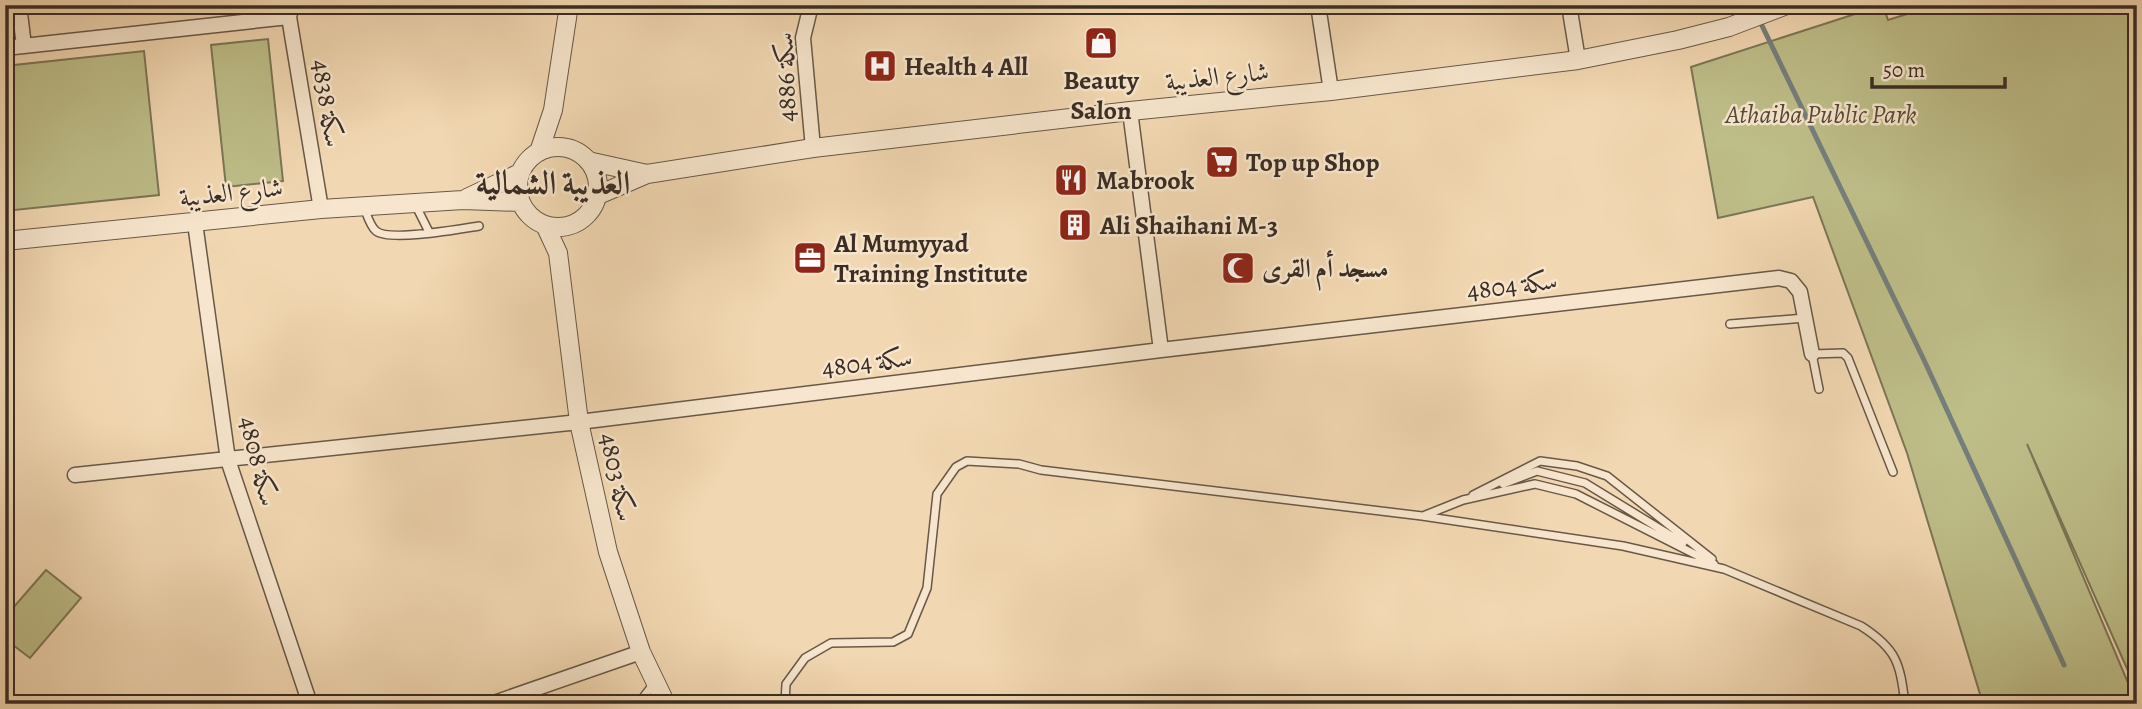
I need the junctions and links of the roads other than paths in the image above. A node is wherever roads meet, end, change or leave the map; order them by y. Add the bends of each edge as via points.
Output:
1 (19, 5) edge
2 (569, 5) edge
3 (811, 5) edge
4 (1318, 5) edge
5 (1569, 5) edge
6 (1787, 5) edge
7 (291, 11) edge
8 (24, 46) junction
9 (5, 48) edge
10 (1578, 60) junction
11 (1331, 91) junction
12 (553, 110) junction
13 (1130, 111) junction
14 (568, 148) junction
15 (813, 148) junction
16 (539, 152) junction
17 (588, 161) junction
18 (520, 173) junction
19 (647, 174) junction
20 (596, 196) junction
21 (463, 200) junction
22 (520, 202) junction
23 (414, 203) junction
24 (364, 206) junction
25 (321, 209) junction
26 (195, 223) junction
27 (545, 225) junction
28 (568, 225) junction
29 (479, 226) dead end
30 (429, 232) junction
31 (5, 241) edge
32 (558, 253) junction
33 (1805, 318) junction
34 (1730, 324) dead end
35 (1161, 350) junction
36 (1812, 354) junction
37 (1819, 389) dead end
38 (579, 422) junction
39 (228, 460) junction
40 (1893, 472) dead end
41 (75, 475) dead end
42 (1463, 500) junction
43 (1422, 516) junction
44 (1724, 569) junction
45 (641, 652) junction
46 (655, 682) junction
47 (310, 704) edge
48 (491, 704) edge
49 (638, 704) edge
50 (666, 704) edge
51 (785, 704) edge
52 (1905, 704) edge

1 - 8 street
2 - 12 street
3 - 15 street, سكة 4886 via 803,37
4 - 11 street
5 - 10 street
6 - 10 street, شارع العذيبة via 1729,27
7 - 8 street
7 - 25 street, سكة 4838
8 - 9 street
10 - 11 street, شارع العذيبة
11 - 13 street, شارع العذيبة
12 - 14 street
12 - 16 street
13 - 15 street, شارع العذيبة
13 - 35 street
14 - 16 street
14 - 17 street
15 - 19 street, شارع العذيبة
16 - 18 street
17 - 19 street, شارع العذيبة
17 - 20 street via 596,177
18 - 21 street, شارع العذيبة
18 - 22 street
19 - 20 street, شارع العذيبة
20 - 28 street via 586,215
21 - 22 street, شارع العذيبة
21 - 23 street, شارع العذيبة
22 - 27 street
23 - 24 street, شارع العذيبة
23 - 30 lane
24 - 25 street, شارع العذيبة
24 - 30 lane via 375,231 382,234
25 - 26 street, شارع العذيبة
26 - 31 street, شارع العذيبة
26 - 39 street, سكة 4808
27 - 28 street
27 - 32 street, سكة 4803
28 - 32 street, سكة 4803
29 - 30 lane
32 - 38 street, سكة 4803
33 - 34 lane
33 - 35 street, سكة 4804 via 1800,292 1791,281 1779,278
33 - 36 street, سكة 4804
35 - 38 street, سكة 4804
36 - 37 lane
36 - 40 lane via 1843,353 1848,358
38 - 39 street, سكة 4804
38 - 45 street, سكة 4803 via 608,552
39 - 41 street, سكة 4804
39 - 47 street, سكة 4808
42 - 43 lane
42 - 44 lane via 1535,484 1576,494
42 - 44 lane via 1536,471 1586,483
42 - 44 lane via 1540,461 1577,466 1607,476
43 - 44 lane via 1623,546
43 - 51 lane via 967,461 956,467 937,494 927,589 908,634 893,642 831,643 805,658 786,684
44 - 52 lane via 1877,636 1901,671
45 - 46 street, سكة 4803
45 - 48 street
46 - 49 lane
46 - 50 street, سكة 4803

